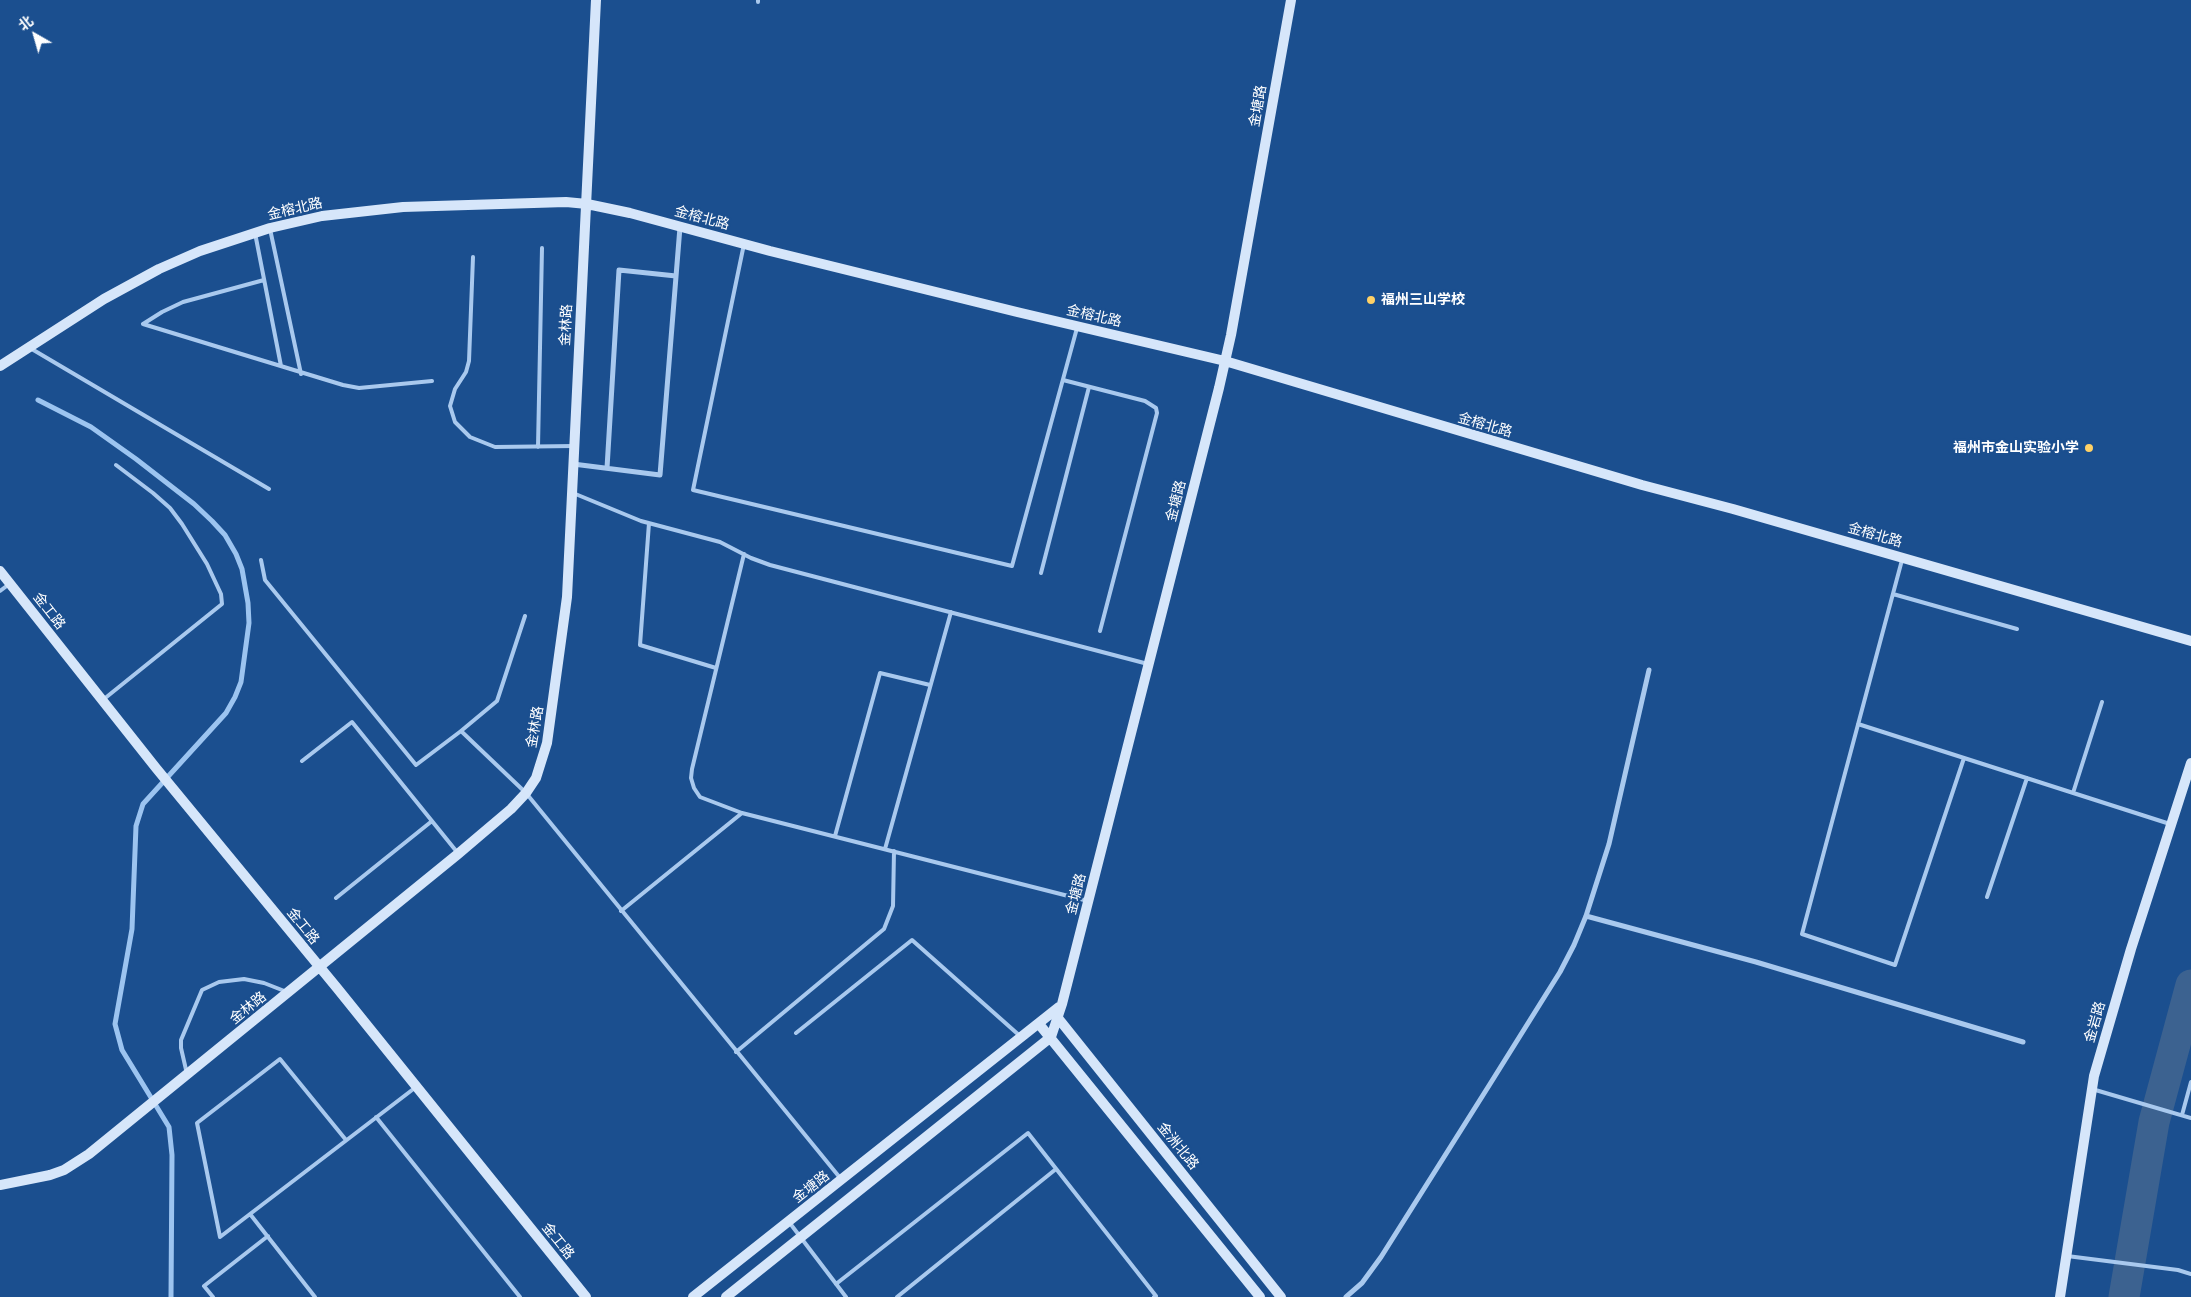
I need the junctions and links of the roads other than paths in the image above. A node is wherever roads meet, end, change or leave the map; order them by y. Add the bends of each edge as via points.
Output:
1 (596, 0) edge
2 (1292, 0) edge
3 (587, 204) junction
4 (680, 226) junction
5 (270, 228) junction
6 (254, 232) junction
7 (744, 244) junction
8 (542, 248) dead end
9 (473, 257) dead end
10 (676, 276) junction
11 (264, 280) junction
12 (1077, 326) junction
13 (28, 347) junction
14 (1225, 361) junction
15 (0, 366) edge
16 (281, 366) junction
17 (301, 374) junction
18 (1063, 380) junction
19 (432, 381) dead end
20 (1089, 387) junction
21 (574, 446) junction
22 (538, 447) junction
23 (573, 464) junction
24 (116, 465) dead end
25 (607, 468) junction
26 (269, 489) dead end
27 (571, 492) junction
28 (649, 523) junction
29 (744, 554) junction
30 (1902, 558) junction
31 (261, 560) dead end
32 (0, 571) edge
33 (1041, 573) dead end
34 (10, 583) junction
35 (0, 591) edge
36 (1893, 594) junction
37 (950, 612) junction
38 (525, 616) dead end
39 (2017, 629) dead end
40 (1100, 631) dead end
41 (2191, 642) edge
42 (1148, 664) junction
43 (716, 668) junction
44 (1649, 670) dead end
45 (930, 685) junction
46 (103, 701) junction
47 (2102, 702) dead end
48 (1858, 724) junction
49 (461, 731) junction
50 (1964, 758) junction
51 (302, 761) dead end
52 (2191, 763) edge
53 (2027, 778) junction
54 (526, 793) junction
55 (2073, 793) junction
56 (742, 813) junction
57 (432, 821) junction
58 (2171, 825) junction
59 (835, 836) junction
60 (885, 849) junction
61 (894, 851) junction
62 (458, 854) junction
63 (1987, 897) dead end
64 (336, 898) dead end
65 (1088, 901) junction
66 (621, 911) junction
67 (1586, 916) junction
68 (320, 968) junction
69 (289, 993) junction
70 (1055, 1014) junction
71 (1039, 1024) junction
72 (796, 1033) dead end
73 (1022, 1037) junction
74 (1050, 1037) junction
75 (2023, 1042) dead end
76 (736, 1052) junction
77 (186, 1076) junction
78 (2191, 1082) edge
79 (416, 1087) junction
80 (2092, 1089) junction
81 (2182, 1115) junction
82 (376, 1117) junction
83 (2191, 1118) edge
84 (346, 1140) junction
85 (1056, 1169) junction
86 (842, 1180) junction
87 (0, 1185) edge
88 (250, 1214) junction
89 (788, 1222) junction
90 (268, 1236) junction
91 (800, 1237) junction
92 (2066, 1256) junction
93 (2191, 1274) edge
94 (836, 1284) junction
95 (213, 1297) edge
96 (315, 1297) edge
97 (520, 1297) edge
98 (586, 1297) edge
99 (694, 1297) edge
100 (726, 1297) edge
101 (846, 1297) edge
102 (897, 1297) edge
103 (1154, 1297) edge
104 (1260, 1297) edge
105 (1281, 1297) edge
106 (1346, 1297) edge
107 (2060, 1297) edge

1 - 3 street, 金林路
2 - 14 street, 金塘路
3 - 4 street, 金榕北路
3 - 5 street, 金榕北路 via 403,207 322,216
3 - 21 street, 金林路
4 - 7 street, 金榕北路
4 - 10 street
5 - 6 street, 金榕北路
5 - 17 lane
6 - 11 lane
6 - 13 street, 金榕北路 via 159,269
7 - 12 street, 金榕北路
7 - 18 lane via 693,490 1012,566
8 - 22 lane
9 - 22 lane via 469,361 451,399 452,414 462,431 479,441 496,447
10 - 25 street via 660,475
10 - 25 street via 619,270
11 - 16 lane
11 - 16 lane via 183,302 143,324
12 - 14 street, 金榕北路
12 - 18 lane
13 - 15 street, 金榕北路
13 - 26 lane
14 - 30 street, 金榕北路 via 1614,477
14 - 42 street, 金塘路
16 - 17 lane
17 - 19 lane via 359,388
18 - 20 lane
20 - 33 lane
20 - 40 lane via 1145,401 1156,408 1157,413
21 - 22 lane
21 - 23 street, 金林路
23 - 25 street
23 - 27 street, 金林路
24 - 46 lane via 170,508 207,564 222,604
27 - 28 lane
27 - 54 street, 金林路 via 567,597 559,660 542,762
28 - 29 lane via 720,542
28 - 43 lane via 640,645
29 - 37 lane via 770,565
29 - 43 lane
30 - 36 lane
30 - 41 street, 金榕北路
31 - 49 lane via 265,580 416,765
32 - 34 street, 金工路
34 - 35 lane
34 - 46 street, 金工路
36 - 39 lane
36 - 48 lane
37 - 42 lane
37 - 45 lane
38 - 49 lane via 497,701
42 - 65 street, 金塘路
43 - 56 lane via 692,778 700,797
44 - 67 street via 1609,844
45 - 59 lane via 880,673
45 - 60 lane
46 - 68 street, 金工路
47 - 55 lane
48 - 50 lane
48 - 50 lane via 1802,934 1895,965
49 - 54 lane
50 - 53 lane
51 - 57 lane via 352,722
52 - 58 street, 金岩路
53 - 55 lane
53 - 63 lane
54 - 62 street, 金林路
54 - 66 lane
55 - 58 lane
56 - 59 lane
56 - 66 lane
57 - 62 lane
57 - 64 lane
58 - 80 street, 金岩路 via 2121,979
59 - 60 lane
60 - 61 lane
61 - 65 lane
61 - 76 lane via 893,906 884,928
62 - 68 street, 金林路
65 - 70 street, 金塘路 via 1062,1004
66 - 76 lane
67 - 75 street via 1756,962
67 - 106 street via 1560,972 1490,1084 1372,1271
68 - 69 street, 金林路
68 - 79 street, 金工路
69 - 77 street, 金林路
69 - 77 lane via 264,982 244,979 220,982 202,990 181,1040
70 - 71 street, 金塘路
70 - 74 street, 金塘路
70 - 105 street, 金洲北路
71 - 73 street, 金塘路
71 - 74 street
72 - 73 lane via 912,940
73 - 86 street, 金塘路
74 - 91 street
74 - 104 street
76 - 86 lane
77 - 87 street, 金林路 via 89,1154 64,1170
78 - 81 lane
79 - 82 lane
79 - 98 street, 金工路
80 - 81 lane
80 - 92 street, 金岩路
81 - 83 lane
82 - 84 lane
82 - 97 lane
84 - 88 lane
84 - 88 lane via 280,1059 197,1123 220,1237
85 - 94 lane via 1028,1133
85 - 102 lane
85 - 103 lane
86 - 89 street, 金塘路
88 - 90 lane
89 - 91 lane
89 - 99 street, 金塘路
90 - 95 lane via 204,1286
90 - 96 lane
91 - 94 lane
91 - 100 street
92 - 93 lane
92 - 107 street, 金岩路
94 - 101 lane

